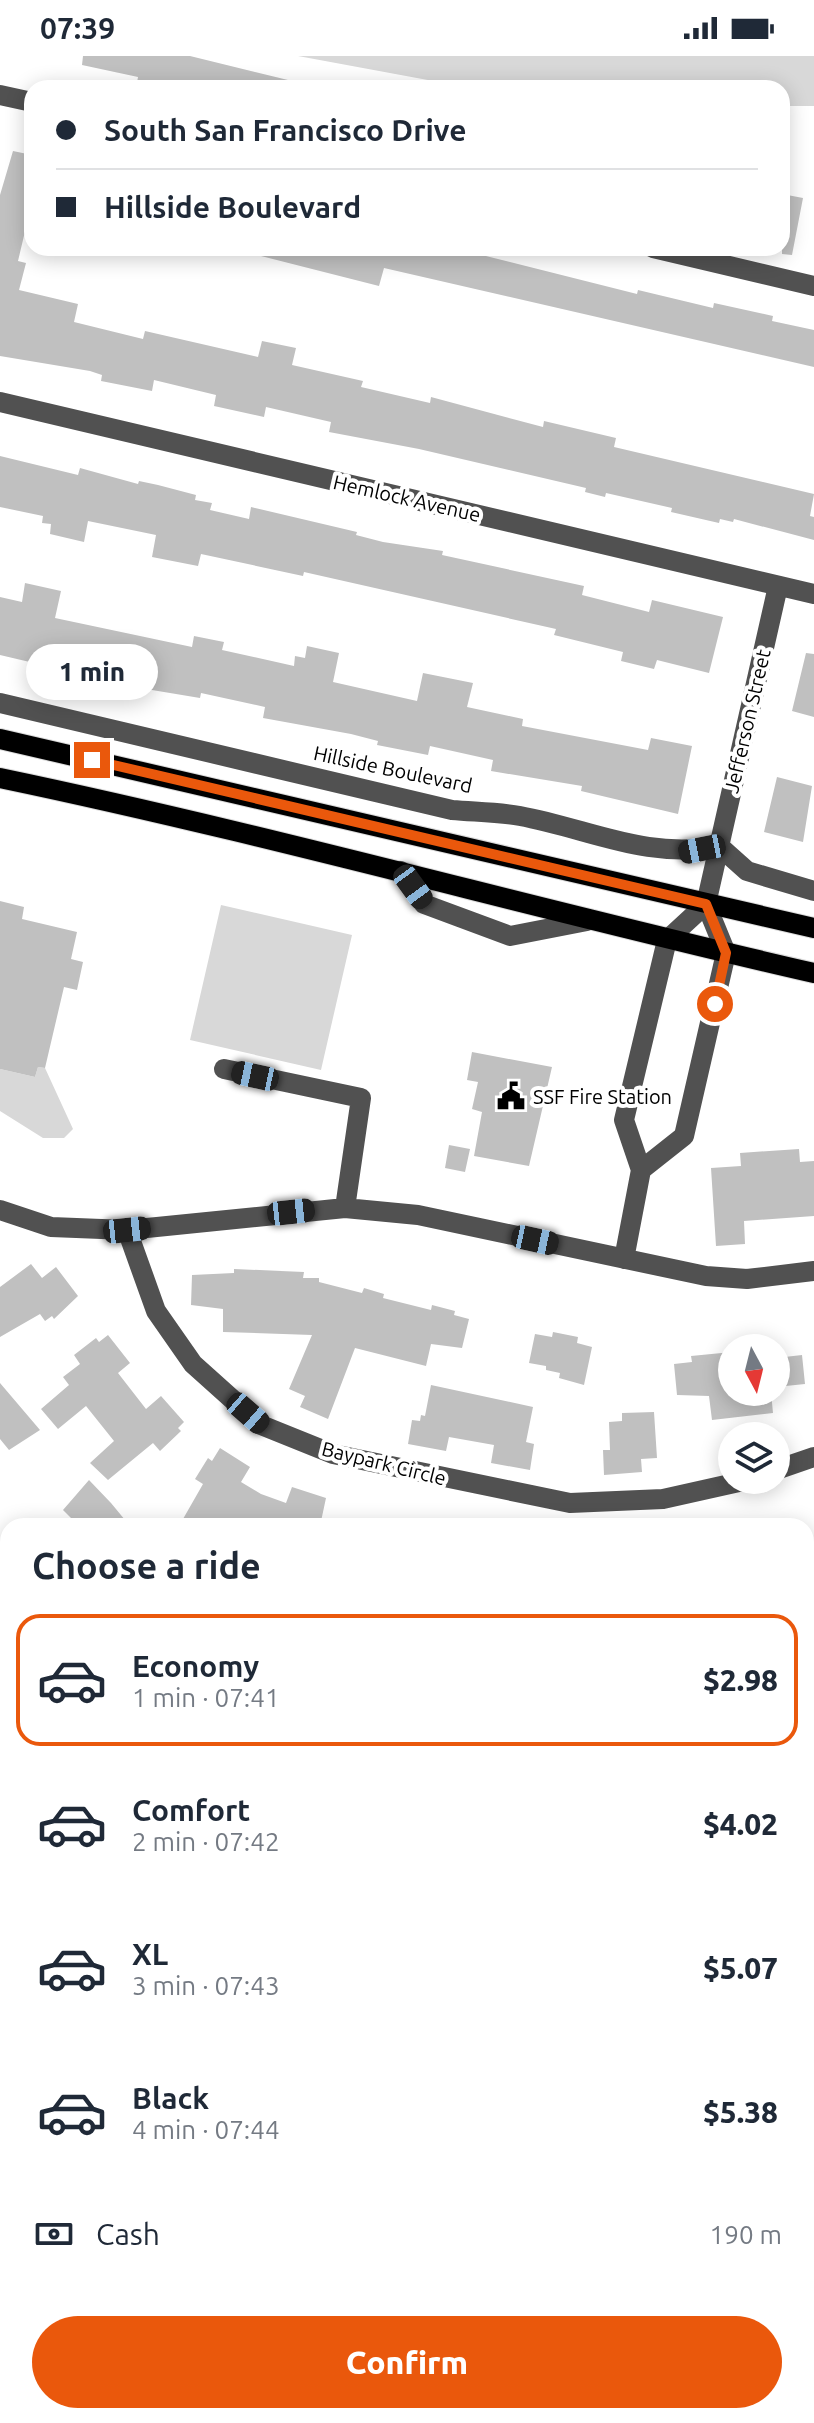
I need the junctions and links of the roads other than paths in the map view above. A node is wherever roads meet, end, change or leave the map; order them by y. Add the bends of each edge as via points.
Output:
1 (0, 95) edge
2 (24, 100) edge
3 (687, 256) edge
4 (814, 286) edge
5 (0, 402) edge
6 (778, 586) junction
7 (814, 594) edge
8 (0, 703) edge
9 (0, 739) edge
10 (0, 778) edge
11 (719, 846) junction
12 (401, 871) junction
13 (814, 891) edge
14 (706, 904) junction
15 (587, 921) junction
16 (814, 928) edge
17 (667, 940) junction
18 (726, 953) junction
19 (814, 973) edge
20 (224, 1069) dead end
21 (641, 1170) junction
22 (345, 1208) junction
23 (0, 1210) edge
24 (127, 1230) junction
25 (624, 1259) junction
26 (814, 1271) edge
27 (814, 1457) edge
28 (790, 1465) edge
29 (718, 1487) edge

1 - 2 street
3 - 4 street
5 - 6 street, Hemlock Avenue
6 - 7 street, Hemlock Avenue
6 - 11 street, Jefferson Street
8 - 11 street, Hillside Boulevard via 452,810 519,816 661,851 686,853
9 - 14 main road
10 - 12 main road
11 - 13 street via 747,871
11 - 14 street, Jefferson Street
12 - 15 main road
12 - 15 street via 424,904 510,936
14 - 16 main road
14 - 17 street
14 - 18 street
15 - 17 main road
17 - 18 main road
17 - 21 street via 624,1120
18 - 19 main road
18 - 21 street via 684,1136
20 - 22 street via 361,1098
21 - 25 street
22 - 24 street
22 - 25 street via 418,1215
23 - 24 street via 51,1227
24 - 29 street, Baypark Circle via 156,1311 193,1364 261,1425 319,1448 570,1503 663,1499
25 - 26 street via 747,1279
27 - 28 street

